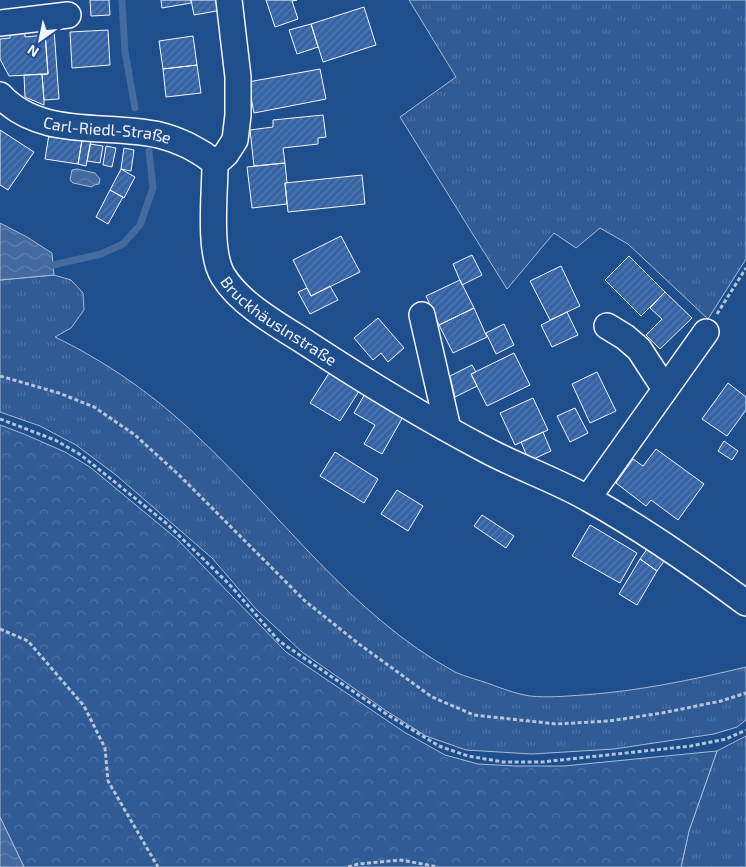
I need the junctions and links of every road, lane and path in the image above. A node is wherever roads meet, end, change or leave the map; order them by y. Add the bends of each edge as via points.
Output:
1 (229, 0) edge
2 (68, 15) dead end
3 (0, 24) edge
4 (0, 95) edge
5 (215, 164) junction
6 (746, 268) edge
7 (422, 315) dead end
8 (607, 326) dead end
9 (706, 332) joint
10 (0, 376) edge
11 (665, 388) junction
12 (0, 419) edge
13 (448, 429) junction
14 (588, 498) junction
15 (746, 603) edge
16 (0, 628) edge
17 (746, 694) edge
18 (746, 730) edge
19 (158, 867) edge
20 (348, 867) edge
21 (438, 867) edge

1 - 5 street via 238,77 238,115 235,140
2 - 3 street
4 - 5 street, Carl-Riedl-Straße via 36,120 158,135 206,155
5 - 13 street, Bruckhäuslnstraße via 215,257 222,275 235,291 275,324
6 - 9 path
7 - 13 street
8 - 11 street via 639,349
9 - 11 street
10 - 17 path via 94,407 135,435 305,601 432,697 474,715 556,724 609,722
11 - 14 street
12 - 18 path via 56,440 82,455 166,523 229,584 279,640 438,746 468,756 503,762 542,762 691,746 726,739
13 - 14 street, Bruckhäuslnstraße
14 - 15 street, Bruckhäuslnstraße
16 - 19 path via 28,641 84,706 105,748 108,781
20 - 21 path via 401,860

